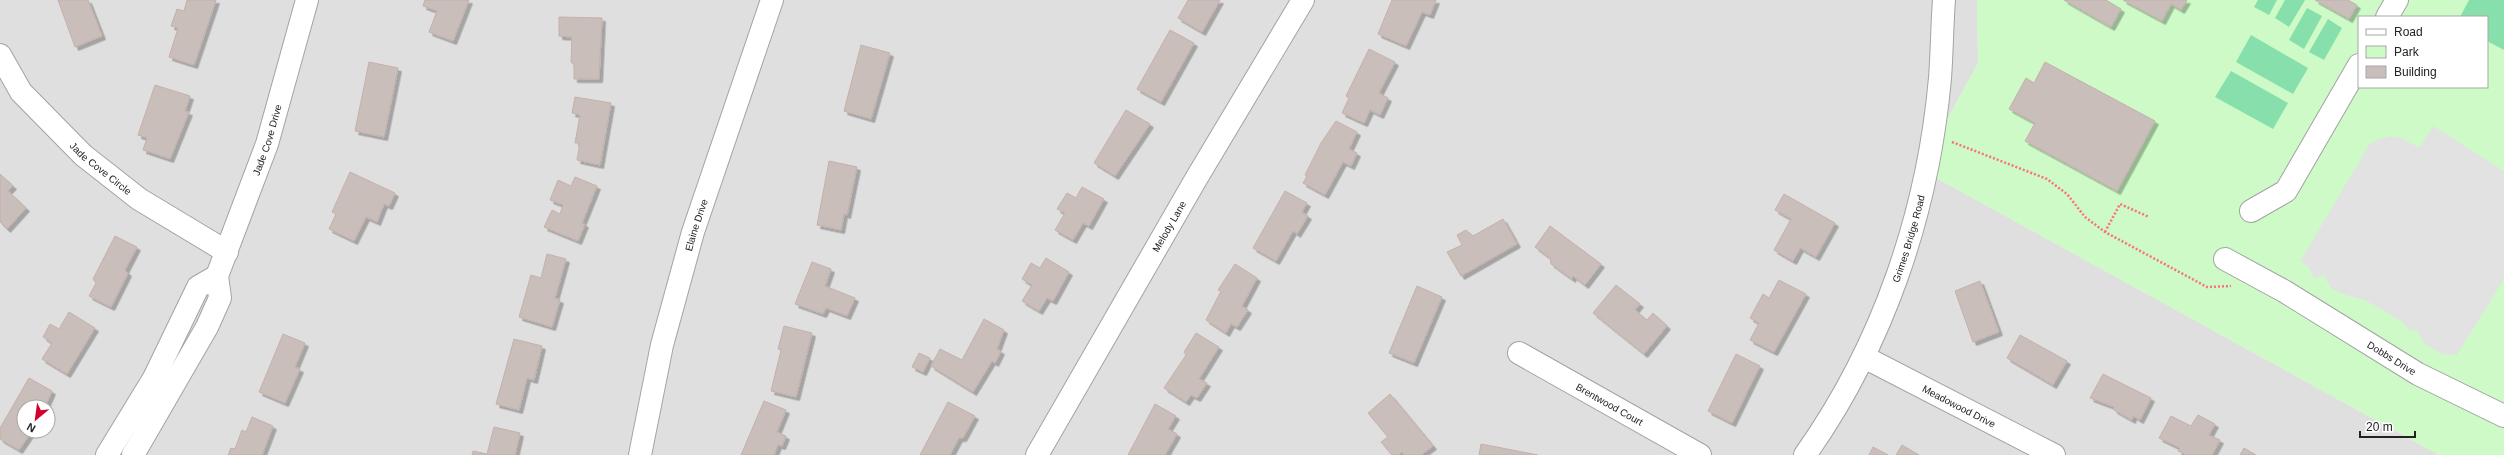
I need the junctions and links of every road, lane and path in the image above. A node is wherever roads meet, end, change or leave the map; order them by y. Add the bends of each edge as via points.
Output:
1 (307, 0) edge
2 (772, 0) edge
3 (1303, 0) edge
4 (1944, 0) edge
5 (2397, 0) edge
6 (2388, 16) edge
7 (0, 55) edge
8 (2358, 67) edge
9 (1932, 136) junction
10 (2251, 211) dead end
11 (2149, 217) dead end
12 (2105, 232) junction
13 (227, 252) junction
14 (2225, 259) dead end
15 (217, 276) junction
16 (2232, 286) dead end
17 (1519, 352) dead end
18 (1864, 356) junction
19 (163, 359) junction
20 (182, 370) junction
21 (2504, 416) edge
22 (125, 426) junction
23 (139, 446) edge
24 (107, 455) edge
25 (640, 455) edge
26 (1037, 455) edge
27 (1700, 455) edge
28 (1805, 455) edge
29 (2054, 455) edge

1 - 13 street, Jade Cove Drive via 267,144
2 - 25 street, Elaine Drive via 693,232 662,345
3 - 26 street, Melody Lane via 1196,179
4 - 9 street, Grimes Bridge Road via 1940,79
5 - 6 street
7 - 13 street, Jade Cove Circle via 21,92 83,155 139,199
8 - 10 street via 2286,191
9 - 12 path via 2047,179 2067,194 2086,217
9 - 18 street, Grimes Bridge Road via 1915,222 1894,285
11 - 12 path via 2120,204
12 - 16 path via 2207,286
13 - 15 street, Jade Cove Drive
14 - 21 street, Dobbs Drive via 2418,374
15 - 19 street via 198,286
15 - 20 street via 220,298 207,327
17 - 27 street, Brentwood Court
18 - 28 street, Grimes Bridge Road via 1824,428
18 - 29 street, Meadowood Drive
19 - 20 street
19 - 22 street
20 - 23 street
22 - 23 street
22 - 24 street

